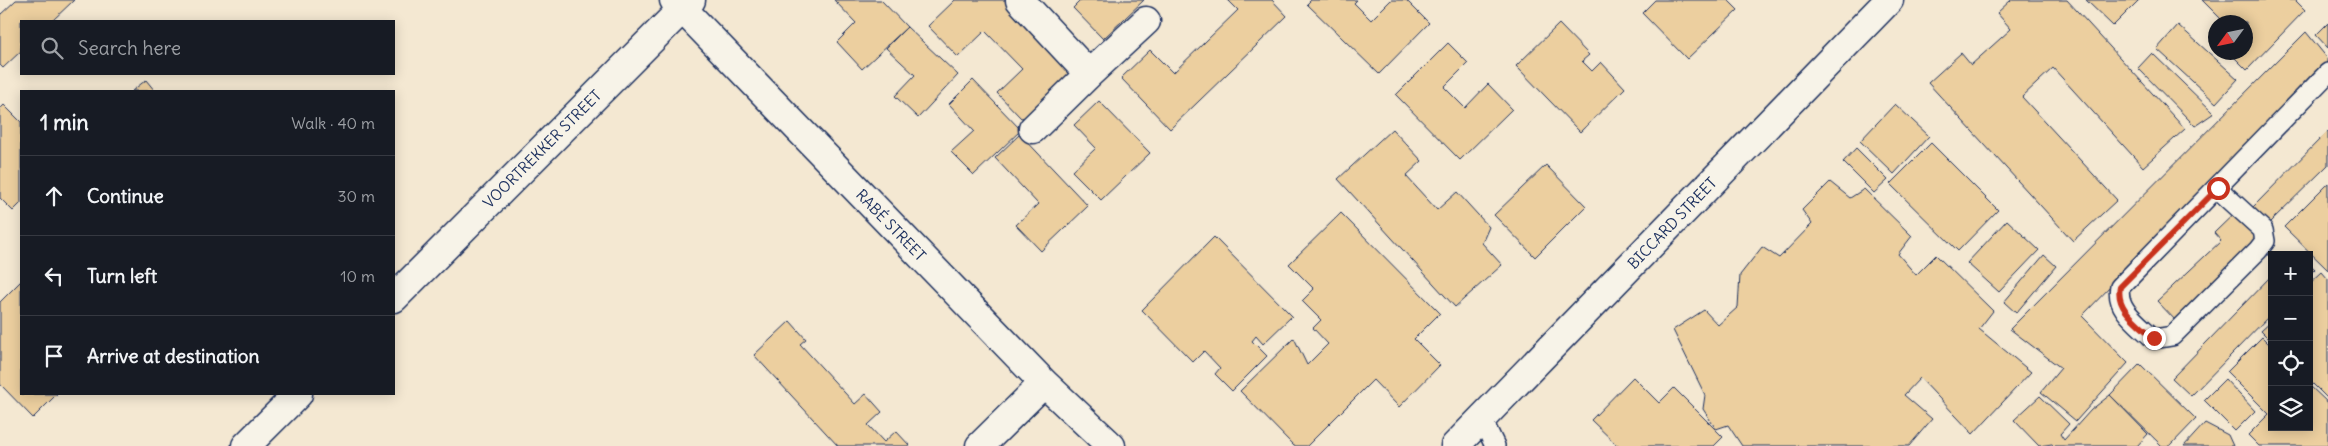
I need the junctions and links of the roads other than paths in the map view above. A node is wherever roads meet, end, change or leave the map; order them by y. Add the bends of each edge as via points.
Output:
1 (1020, 0) edge
2 (1889, 0) edge
3 (683, 3) edge
4 (1146, 22) dead end
5 (1089, 74) junction
6 (2328, 74) edge
7 (1033, 129) dead end
8 (2218, 188) junction
9 (395, 297) edge
10 (1044, 383) junction
11 (297, 395) edge
12 (1482, 419) junction
13 (246, 446) edge
14 (980, 446) edge
15 (1111, 446) edge
16 (1455, 446) edge
17 (1495, 446) edge

1 - 5 street
2 - 12 street, BICCARD STREET
3 - 9 street, VOORTREKKER STREET
3 - 10 street, RABÉ STREET
4 - 5 street
5 - 7 street
6 - 8 lane
8 - 8 lane via 2120,287 2118,296 2122,307 2154,338 2172,336 2264,241 2263,230
10 - 14 street
10 - 15 street, RABÉ STREET
11 - 13 street
12 - 16 street, BICCARD STREET
12 - 17 lane

